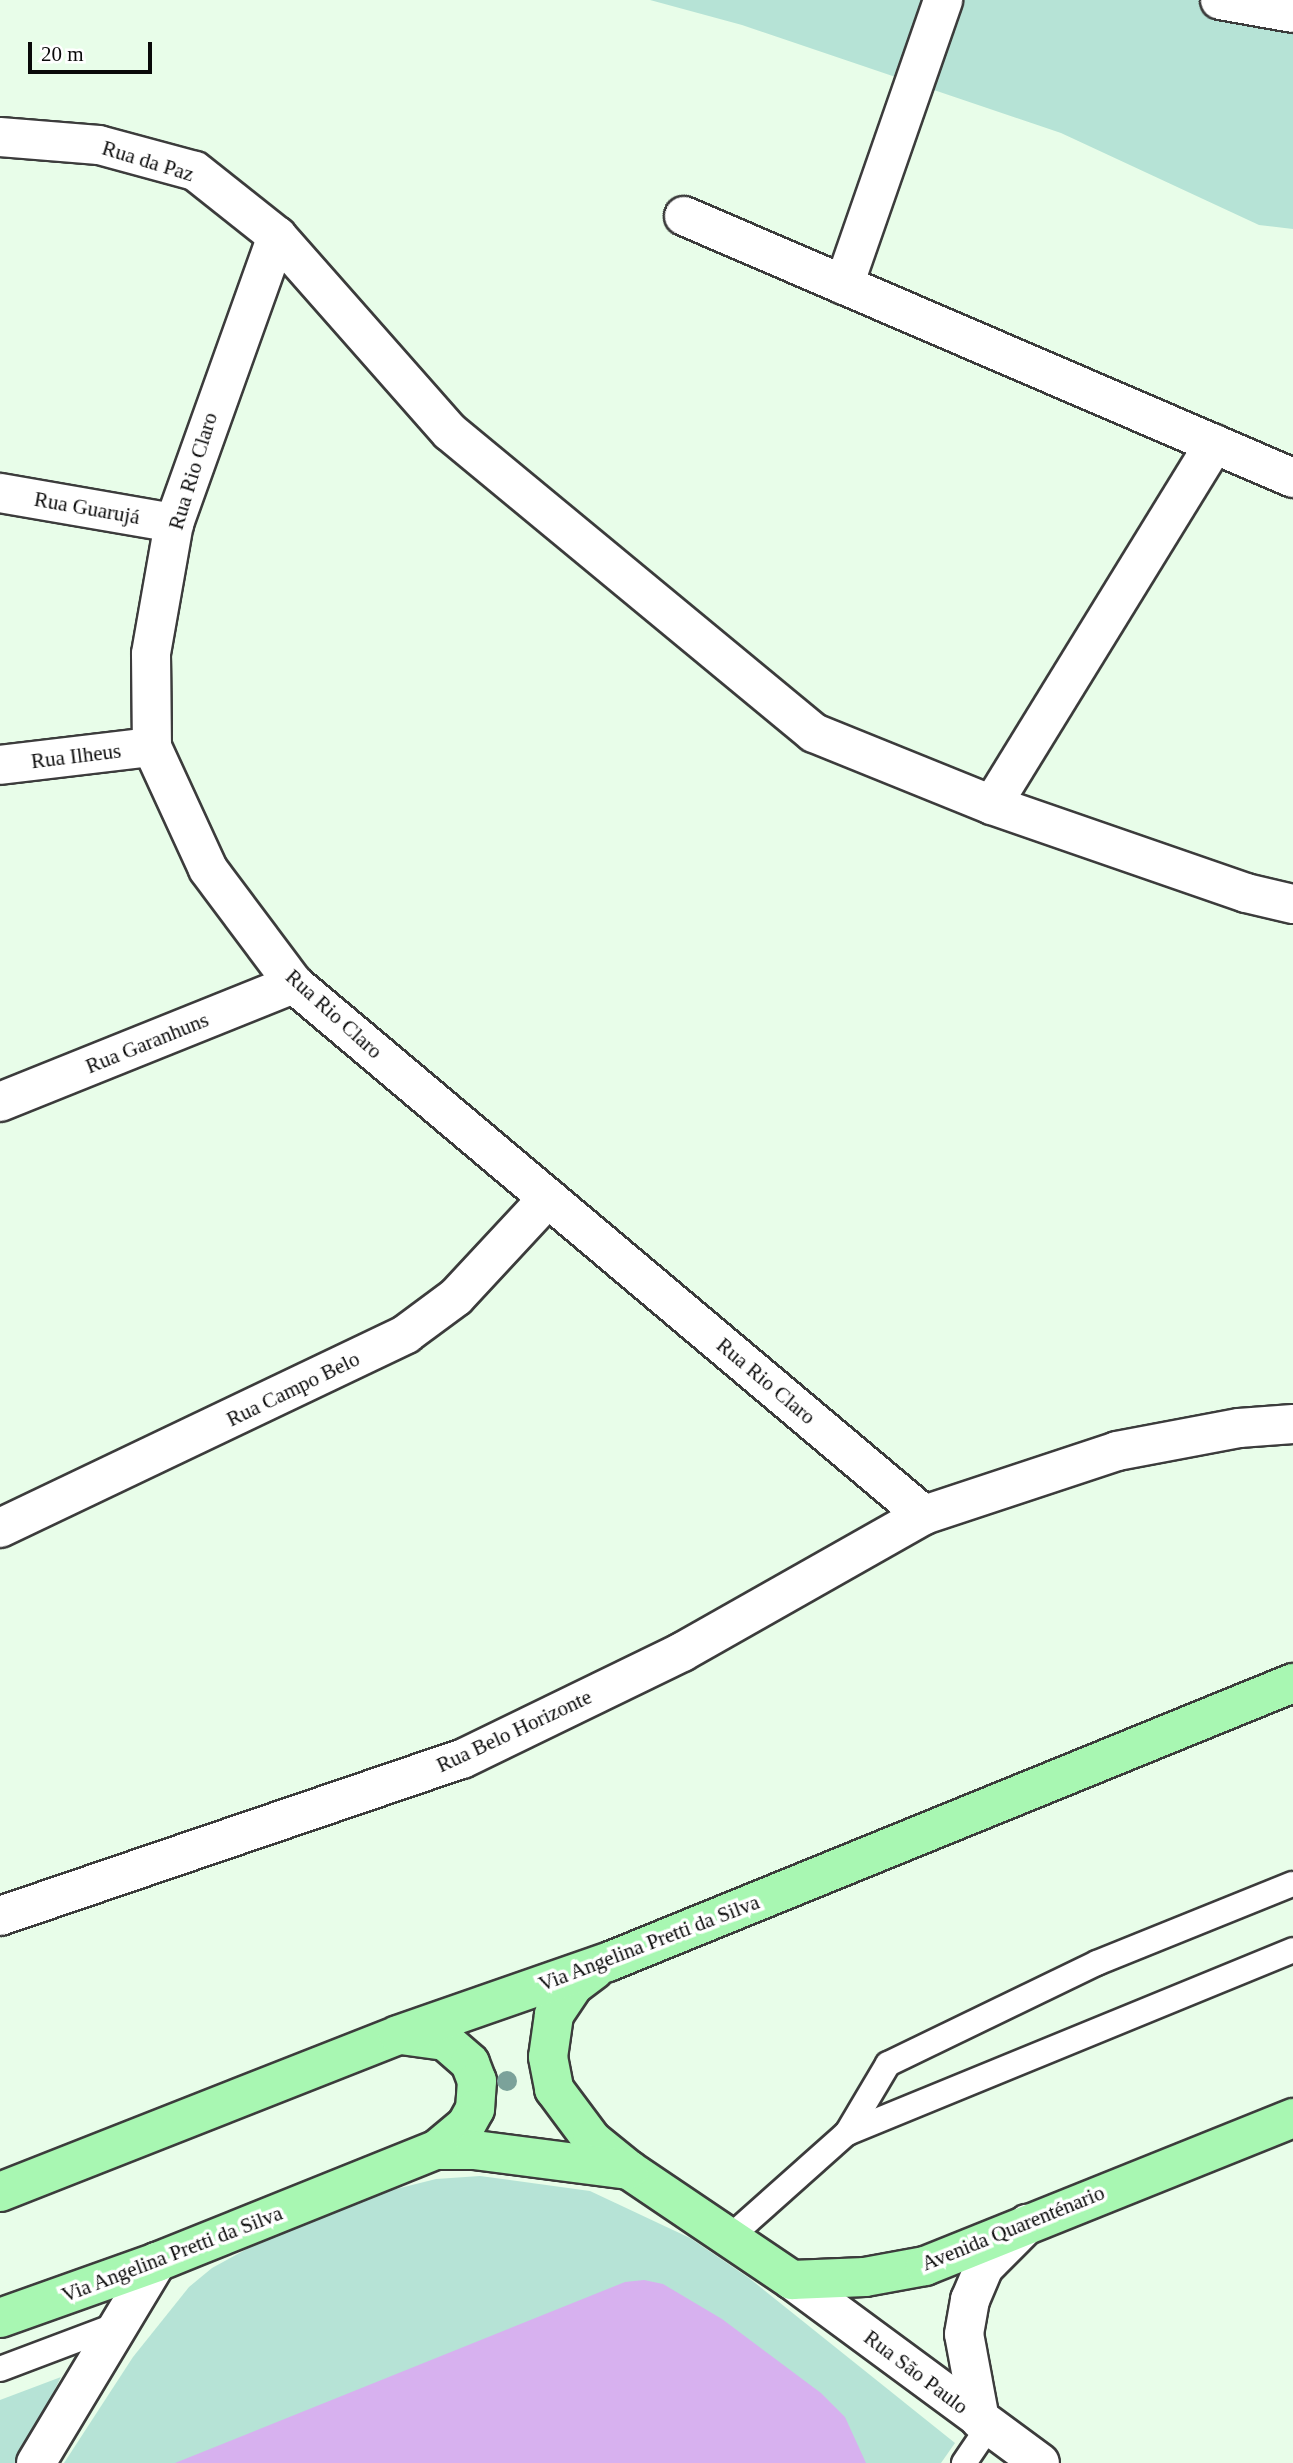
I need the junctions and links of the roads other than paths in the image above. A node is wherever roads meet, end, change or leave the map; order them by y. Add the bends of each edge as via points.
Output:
1 (943, 0) edge
2 (1220, 0) edge
3 (1293, 13) edge
4 (0, 136) edge
5 (684, 216) dead end
6 (277, 236) junction
7 (844, 285) junction
8 (1214, 444) junction
9 (1293, 478) edge
10 (0, 493) edge
11 (174, 523) junction
12 (152, 747) junction
13 (0, 765) edge
14 (992, 805) junction
15 (1293, 904) edge
16 (294, 984) junction
17 (0, 1102) edge
18 (548, 1198) junction
19 (1293, 1424) edge
20 (924, 1515) junction
21 (0, 1528) edge
22 (1293, 1683) edge
23 (1293, 1884) edge
24 (3, 1906) edge
25 (1293, 1950) edge
26 (608, 1962) junction
27 (398, 2035) junction
28 (1293, 2118) edge
29 (847, 2133) junction
30 (436, 2150) junction
31 (629, 2170) junction
32 (0, 2192) edge
33 (1030, 2221) junction
34 (729, 2238) junction
35 (158, 2262) junction
36 (792, 2280) junction
37 (0, 2318) edge
38 (119, 2324) junction
39 (0, 2369) edge
40 (984, 2423) junction
41 (36, 2463) edge
42 (964, 2463) edge
43 (1040, 2463) edge

1 - 7 street
2 - 3 street
4 - 6 street, Rua da Paz via 99,145 195,171
5 - 7 street
6 - 11 street, Rua Rio Claro
6 - 14 street, Rua da Paz via 450,432 814,733
7 - 8 street
8 - 9 street
8 - 14 street
10 - 11 street, Rua Guarujá
11 - 12 street, Rua Rio Claro via 151,654
12 - 13 street, Rua Ilheus
12 - 16 street, Rua Rio Claro via 208,869
14 - 15 street, Rua da Paz via 1246,893
16 - 17 street, Rua Garanhuns
16 - 18 street, Rua Rio Claro
18 - 20 street, Rua Rio Claro
18 - 21 street, Rua Campo Belo via 456,1297 406,1334
19 - 20 street, Rua Belo Horizonte via 1239,1428 1117,1451
20 - 24 street, Rua Belo Horizonte via 682,1652 461,1759
22 - 26 main road, Via Angelina Pretti da Silva
23 - 29 lane via 1097,1963 888,2064
25 - 29 lane
26 - 27 main road, Via Angelina Pretti da Silva
26 - 31 main road via 586,1974 563,1999 548,2036 548,2057 554,2089 573,2117
27 - 30 main road via 445,2041 470,2063 477,2081 475,2109 466,2125
27 - 32 main road, Via Angelina Pretti da Silva
28 - 33 main road, Avenida Quarenténario
29 - 34 lane
30 - 31 main road, Via Angelina Pretti da Silva via 475,2150
30 - 35 main road, Via Angelina Pretti da Silva
31 - 34 main road
33 - 36 main road, Avenida Quarenténario via 925,2266 865,2277
33 - 40 street via 984,2267 970,2300 964,2334
34 - 36 main road
35 - 37 main road, Via Angelina Pretti da Silva
35 - 38 street
36 - 40 street, Rua São Paulo
38 - 39 lane
38 - 41 street
40 - 42 lane
40 - 43 street, Rua São Paulo

